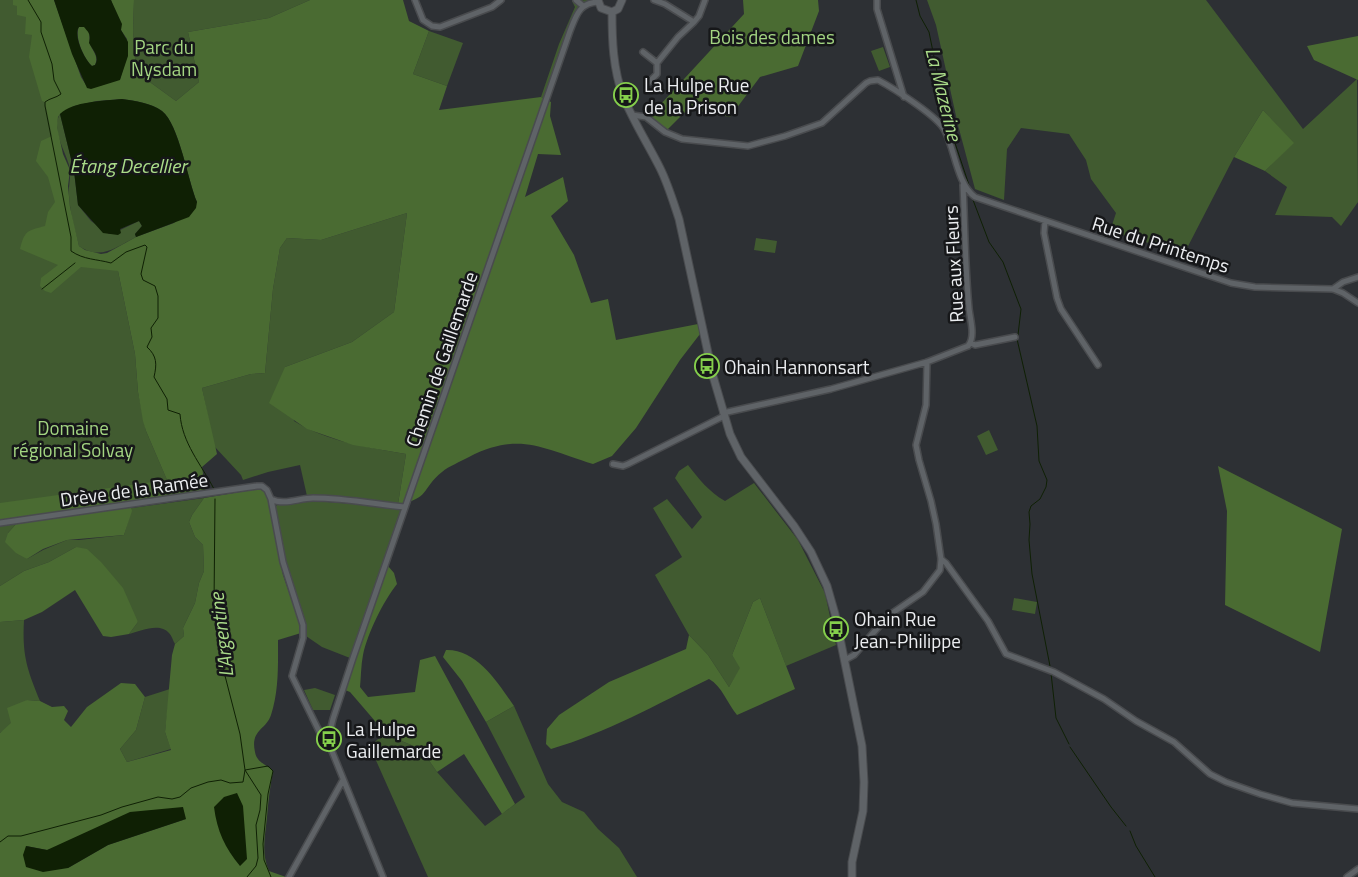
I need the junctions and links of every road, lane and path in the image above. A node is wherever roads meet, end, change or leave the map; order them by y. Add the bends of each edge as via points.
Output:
1 (415, 0) edge
2 (501, 0) edge
3 (576, 0) edge
4 (622, 0) edge
5 (654, 0) edge
6 (705, 0) edge
7 (877, 0) edge
8 (598, 1) edge
9 (583, 6) junction
10 (612, 12) junction
11 (694, 22) junction
12 (643, 52) dead end
13 (657, 63) junction
14 (649, 82) dead end
15 (904, 98) junction
16 (632, 116) junction
17 (963, 182) junction
18 (1045, 221) junction
19 (1358, 277) edge
20 (1333, 289) junction
21 (1358, 302) edge
22 (1014, 337) dead end
23 (970, 343) junction
24 (926, 362) junction
25 (1098, 365) dead end
26 (724, 414) junction
27 (613, 464) dead end
28 (270, 496) junction
29 (406, 507) junction
30 (0, 523) edge
31 (941, 559) junction
32 (845, 660) junction
33 (327, 739) junction
34 (343, 780) junction
35 (1358, 809) edge
36 (1358, 868) edge
37 (289, 877) edge
38 (383, 877) edge
39 (852, 877) edge
40 (1346, 877) edge

1 - 2 street via 423,20 440,27 492,7
3 - 9 street
4 - 10 main road
5 - 11 street
6 - 11 street
7 - 15 street
8 - 9 street
8 - 10 main road via 601,8
9 - 29 street, Chemin de Gaillemarde via 570,31
10 - 16 main road via 618,78
11 - 13 street
12 - 13 street
13 - 14 street via 657,74
15 - 16 street via 878,80 870,81 822,123 748,146 682,139 664,132 646,117
15 - 17 street via 941,124
16 - 26 main road via 672,196
17 - 18 street, Rue du Printemps via 975,196
17 - 23 street, Rue aux Fleurs
18 - 20 street, Rue du Printemps via 1231,283 1255,287
18 - 25 street via 1044,233 1061,309
19 - 20 street
20 - 21 street, Rue du Printemps
22 - 23 street, Rue aux Fleurs via 975,345
23 - 24 street, Rue aux Fleurs via 965,348
24 - 26 street, Rue aux Fleurs
24 - 31 street via 926,405 917,437 917,452 933,510
26 - 27 street, Rue aux Fleurs via 628,464
26 - 32 main road via 741,457 794,526 818,566 835,614
28 - 29 street, Drève de la Ramée via 279,503 311,498
28 - 30 street, Drève de la Ramée via 262,486 257,486
28 - 33 street via 283,562 303,625 303,638 292,676 320,733
29 - 33 street, Chemin de Gaillemarde
31 - 32 street via 937,575 923,592 888,616 854,655
31 - 35 street via 988,621 1006,654 1054,672 1104,699 1174,742 1210,774 1226,782 1292,802
32 - 39 main road via 862,746 864,782 863,811
33 - 34 street
34 - 37 street
34 - 38 street
36 - 40 street

